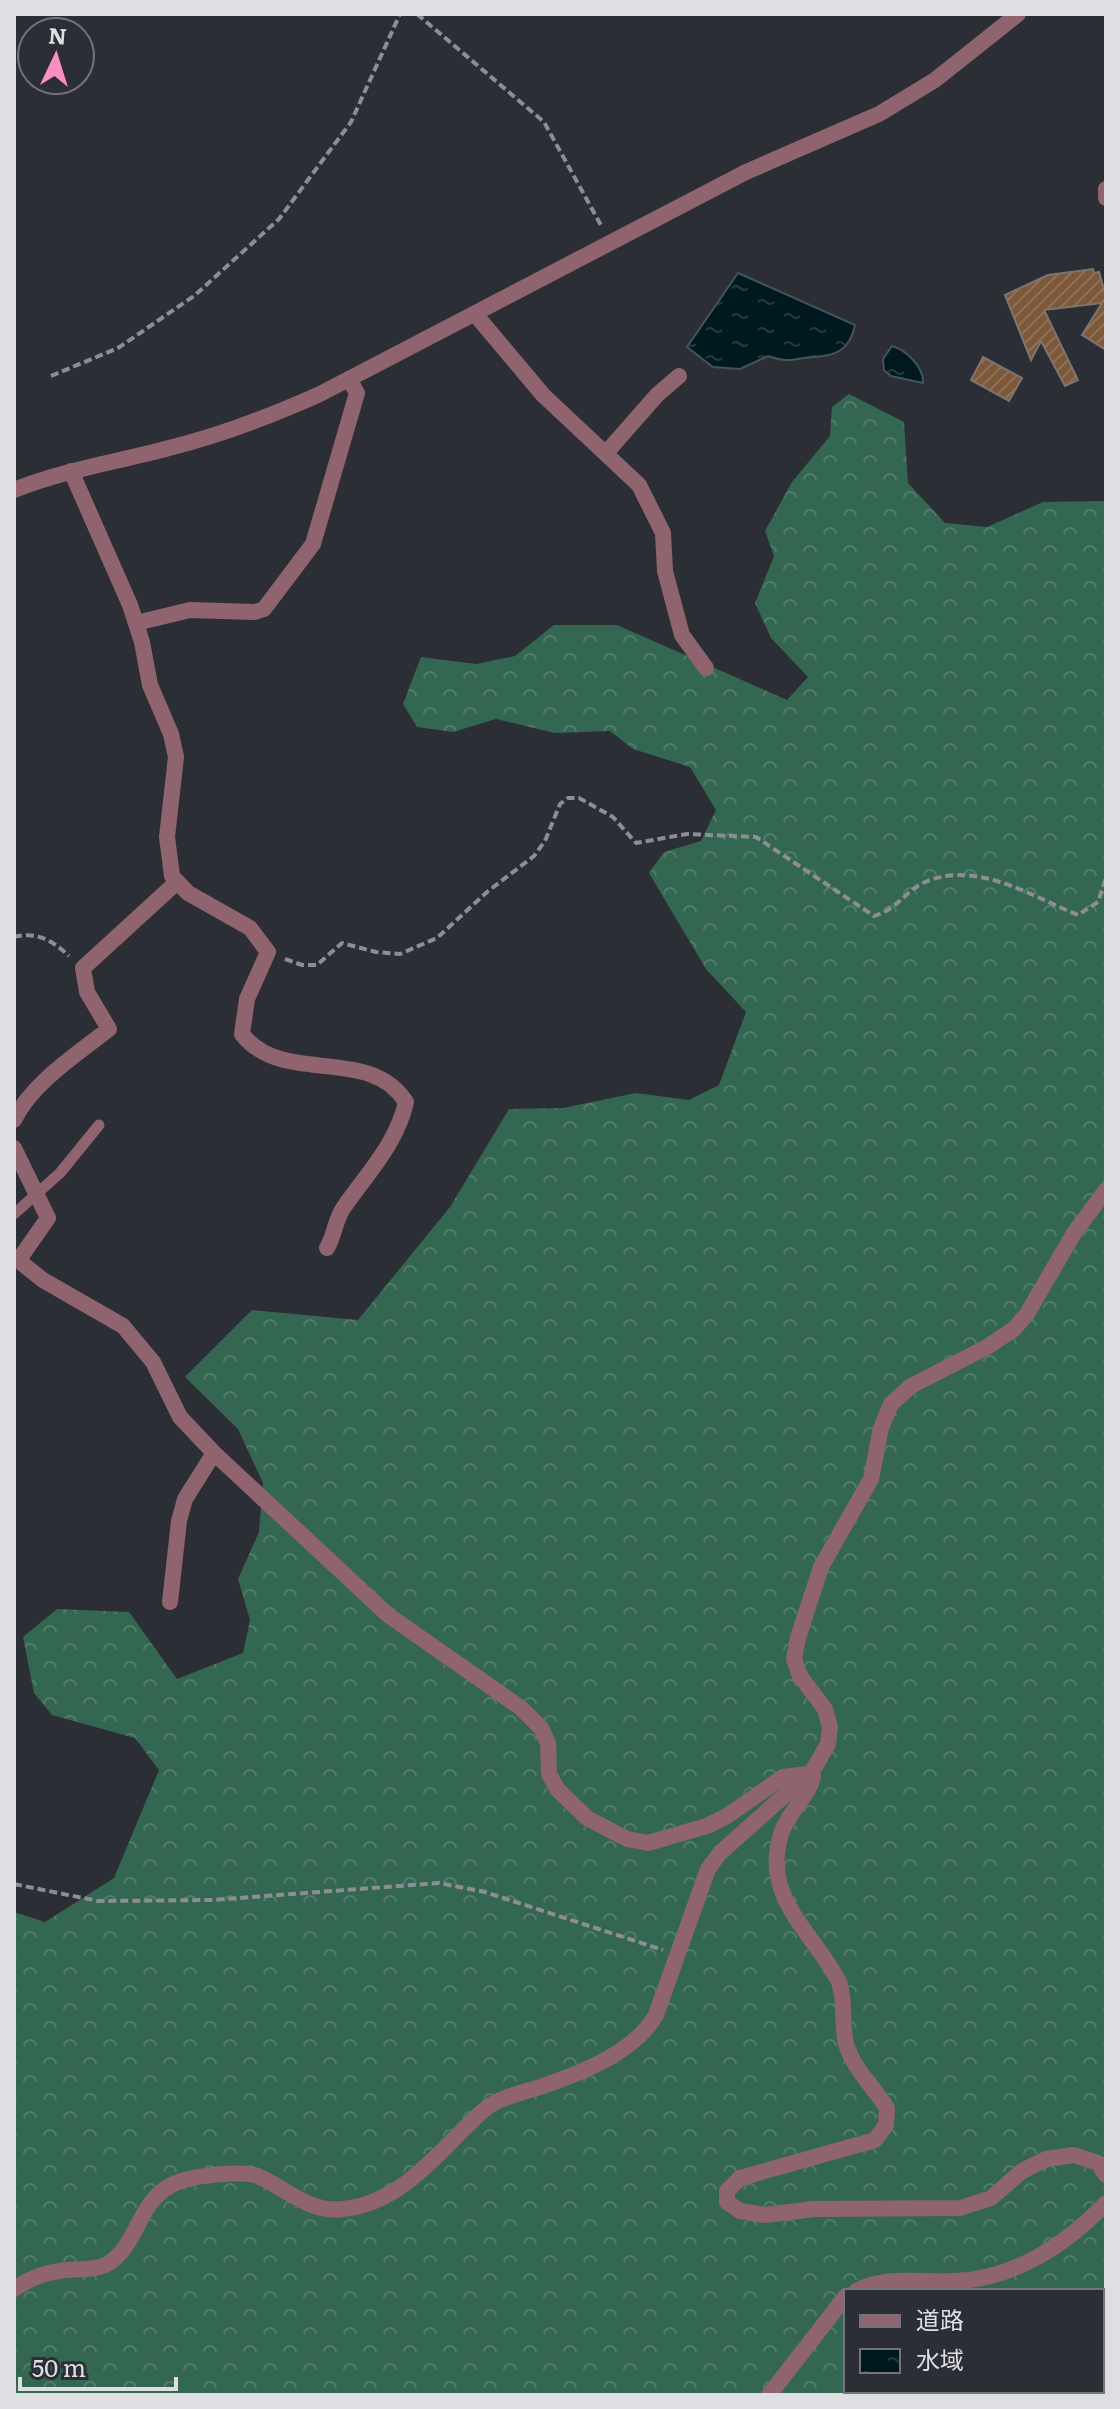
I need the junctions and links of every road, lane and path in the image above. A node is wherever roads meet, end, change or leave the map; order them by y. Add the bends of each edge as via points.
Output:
1 (400, 14) edge
2 (417, 14) edge
3 (1018, 14) edge
4 (1106, 189) edge
5 (1106, 198) edge
6 (610, 243) junction
7 (475, 314) junction
8 (51, 376) dead end
9 (679, 376) dead end
10 (349, 379) junction
11 (606, 453) junction
12 (71, 471) junction
13 (14, 490) edge
14 (136, 623) junction
15 (706, 668) dead end
16 (1106, 878) edge
17 (177, 882) junction
18 (14, 937) edge
19 (268, 952) junction
20 (83, 968) junction
21 (14, 1120) edge
22 (99, 1125) dead end
23 (14, 1148) edge
24 (1106, 1190) edge
25 (35, 1198) junction
26 (14, 1214) edge
27 (327, 1248) dead end
28 (16, 1259) edge
29 (214, 1453) junction
30 (170, 1602) dead end
31 (811, 1772) junction
32 (14, 1884) edge
33 (676, 1955) junction
34 (1106, 2175) edge
35 (1106, 2203) edge
36 (14, 2289) edge
37 (860, 2289) edge
38 (844, 2299) edge
39 (769, 2395) edge

1 - 8 path via 351,122 279,219 168,314 118,348
2 - 6 path via 544,122
3 - 6 street via 935,80 879,114 746,172
4 - 5 street
6 - 7 street
7 - 10 street
7 - 11 street via 543,395
9 - 11 street
10 - 12 street via 260,421
10 - 14 street via 357,393 313,544 264,609 190,610
11 - 15 street via 639,485 659,523 682,635
12 - 13 street
12 - 14 street
14 - 17 street via 150,685 176,757 167,837 168,860
16 - 19 path via 1098,902 1078,915 989,878 954,875 923,883 891,911 874,916 756,837 687,834 636,843 613,817 579,798 568,798 534,856 416,950 388,954 342,943 317,965
17 - 19 street via 250,928
17 - 20 street
18 - 20 path via 47,939
19 - 27 street via 241,1021 251,1046 283,1061 358,1069 400,1093 406,1102 364,1185 343,1207
20 - 21 street via 87,992 109,1029 22,1106
22 - 25 lane
23 - 25 street
24 - 31 street via 1014,1329 911,1386 891,1404 871,1479 821,1567 798,1638 794,1659 800,1676 825,1709 830,1727 828,1744
25 - 26 lane
25 - 28 street via 48,1218
28 - 29 street via 123,1326 153,1362 180,1417
29 - 30 street via 185,1499
29 - 31 street via 388,1615 521,1708 548,1743 549,1774 558,1790 600,1825 627,1839 648,1843 668,1838 727,1816 783,1777
31 - 33 street via 708,1869
31 - 34 street via 812,1784 781,1834 776,1865 780,1894 839,1982 846,2042 855,2068 887,2108 886,2125 875,2140 740,2178 727,2191 727,2202 740,2211 765,2215 814,2209 960,2208 991,2198 1022,2171 1046,2159 1074,2155 1098,2163
32 - 33 path via 98,1901 212,1900 439,1883 485,1892
33 - 36 street via 656,2015 635,2042 485,2109 436,2159 368,2205 320,2208 257,2175 176,2183 153,2198 110,2263 56,2271
35 - 37 street via 1080,2230 1023,2266 959,2281 876,2281
38 - 39 street

